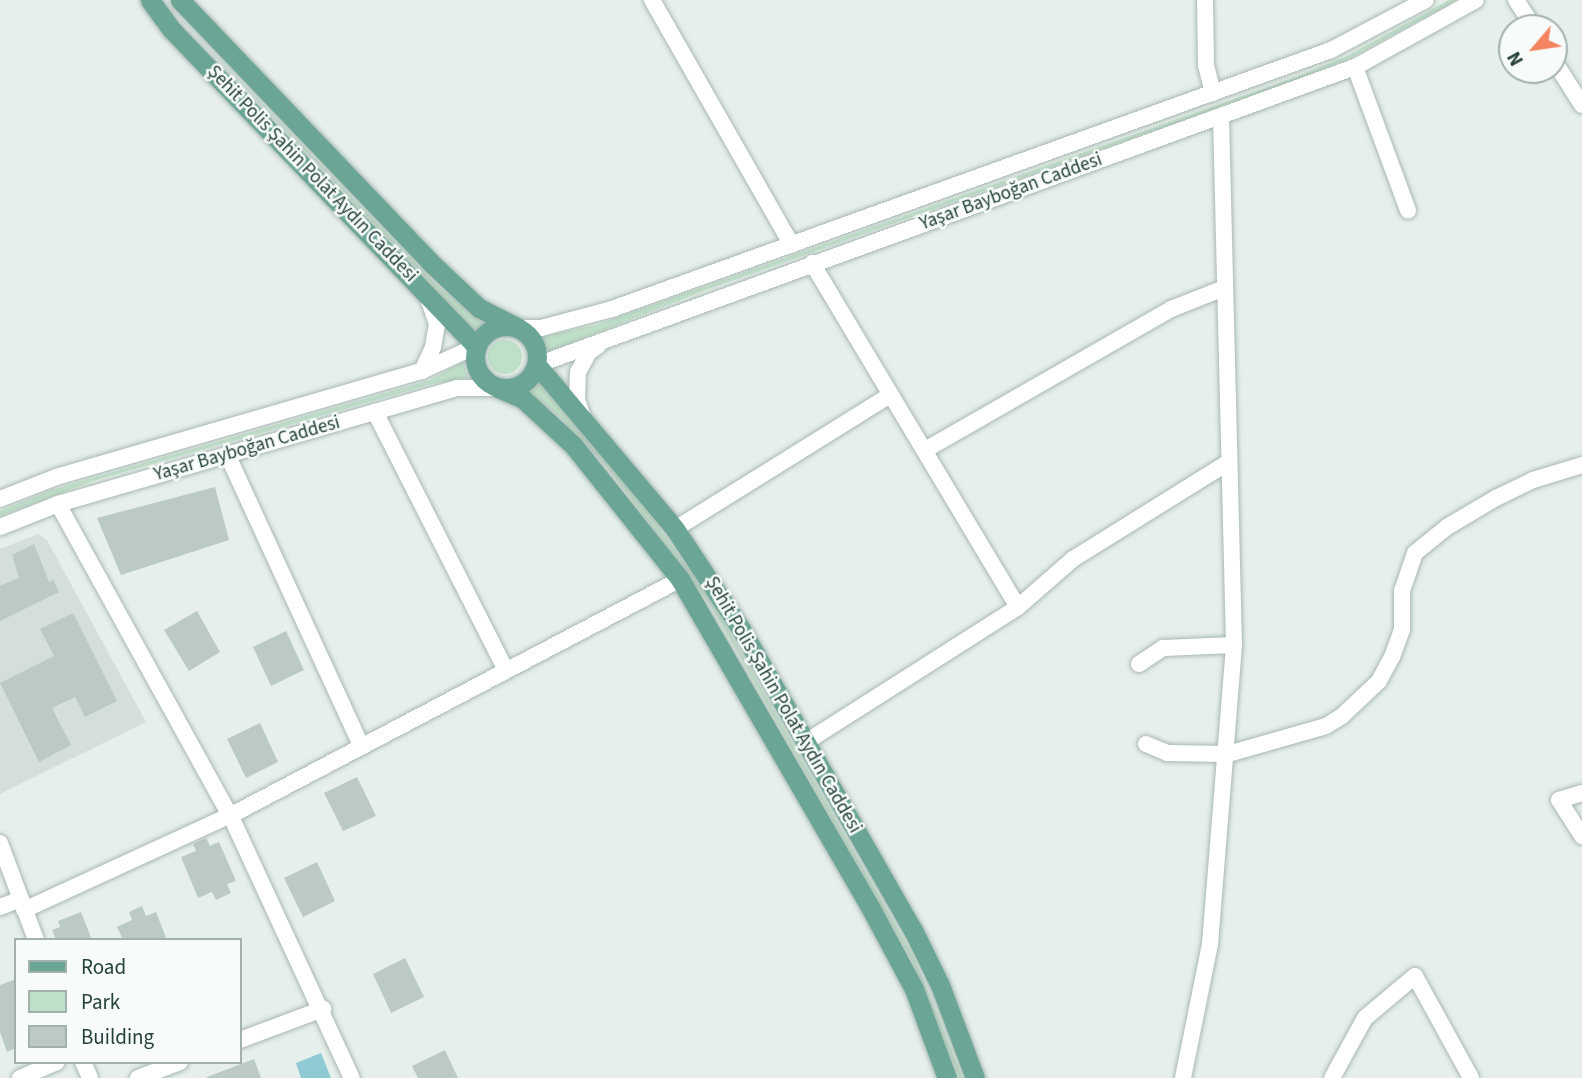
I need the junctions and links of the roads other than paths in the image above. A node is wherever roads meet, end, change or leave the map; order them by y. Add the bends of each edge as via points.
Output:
1 (150, 0) edge
2 (180, 0) edge
3 (652, 0) edge
4 (1205, 0) edge
5 (1426, 0) edge
6 (1476, 0) edge
7 (1355, 67) junction
8 (1568, 83) edge
9 (1213, 93) junction
10 (1582, 105) edge
11 (1221, 117) junction
12 (1408, 210) dead end
13 (792, 245) junction
14 (812, 263) junction
15 (1224, 288) junction
16 (426, 292) junction
17 (519, 328) junction
18 (624, 331) junction
19 (476, 346) junction
20 (537, 365) junction
21 (422, 371) junction
22 (498, 388) junction
23 (890, 395) junction
24 (375, 412) junction
25 (583, 419) junction
26 (925, 450) junction
27 (227, 454) junction
28 (1227, 463) junction
29 (1582, 465) edge
30 (0, 499) edge
31 (58, 504) junction
32 (0, 527) edge
33 (675, 529) junction
34 (680, 579) junction
35 (1018, 607) junction
36 (1234, 645) junction
37 (1139, 664) dead end
38 (505, 668) junction
39 (806, 742) junction
40 (1146, 744) dead end
41 (361, 746) junction
42 (1228, 754) junction
43 (1582, 793) edge
44 (230, 815) junction
45 (1582, 836) edge
46 (0, 843) edge
47 (22, 904) junction
48 (0, 907) edge
49 (35, 938) edge
50 (323, 1009) junction
51 (242, 1039) edge
52 (52, 1064) edge
53 (175, 1064) edge
54 (20, 1078) edge
55 (138, 1078) edge
56 (352, 1078) edge
57 (947, 1078) edge
58 (975, 1078) edge
59 (1183, 1078) edge
60 (1332, 1078) edge
61 (1471, 1078) edge

1 - 16 main road, Şehit Polis Şahin Polat Aydın Caddesi via 172,30
2 - 17 main road, Şehit Polis Şahin Polat Aydın Caddesi via 430,262 479,307
3 - 13 street
4 - 9 street via 1206,65
5 - 9 street, Yaşar Bayboğan Caddesi via 1331,50
6 - 7 street, Yaşar Bayboğan Caddesi
7 - 11 street, Yaşar Bayboğan Caddesi
7 - 12 street
8 - 10 street
9 - 13 street, Yaşar Bayboğan Caddesi
11 - 14 street, Yaşar Bayboğan Caddesi
11 - 15 street
13 - 17 street, Yaşar Bayboğan Caddesi via 612,309 541,328
14 - 18 street, Yaşar Bayboğan Caddesi
14 - 23 street
15 - 26 street via 1171,309
15 - 28 street
16 - 19 main road, Şehit Polis Şahin Polat Aydın Caddesi
16 - 21 street via 436,324 433,347
17 - 19 main road via 498,327
17 - 20 main road via 535,344
18 - 20 street, Yaşar Bayboğan Caddesi
18 - 25 street via 589,352 578,372 577,400
19 - 21 street, Yaşar Bayboğan Caddesi
19 - 22 main road via 477,369
20 - 22 main road via 526,382
20 - 25 main road, Şehit Polis Şahin Polat Aydın Caddesi
21 - 30 street, Yaşar Bayboğan Caddesi via 56,477
22 - 24 street, Yaşar Bayboğan Caddesi via 457,388
22 - 34 main road, Şehit Polis Şahin Polat Aydın Caddesi via 522,398 573,445
23 - 26 street
23 - 33 street
24 - 27 street, Yaşar Bayboğan Caddesi
24 - 38 street
25 - 33 main road, Şehit Polis Şahin Polat Aydın Caddesi
26 - 35 street
27 - 31 street, Yaşar Bayboğan Caddesi
27 - 41 street
28 - 35 street via 1073,559
28 - 36 street
29 - 42 street via 1496,498 1447,527 1415,553 1402,591 1402,630 1392,657 1379,681 1342,716 1326,726
31 - 32 street, Yaşar Bayboğan Caddesi
31 - 44 street
33 - 39 main road, Şehit Polis Şahin Polat Aydın Caddesi via 741,629
34 - 38 street
34 - 57 main road, Şehit Polis Şahin Polat Aydın Caddesi via 876,917 914,989
35 - 39 street
36 - 37 street via 1163,648
36 - 42 street
38 - 41 street
39 - 58 main road, Şehit Polis Şahin Polat Aydın Caddesi via 913,930 940,985
40 - 42 street via 1167,753
41 - 44 street
42 - 59 street via 1210,944
43 - 45 street via 1559,800
44 - 47 street
44 - 50 street
46 - 47 street
47 - 48 street
47 - 49 street
50 - 51 street
50 - 56 street
52 - 54 street
53 - 55 street
60 - 61 street via 1365,1018 1415,976

